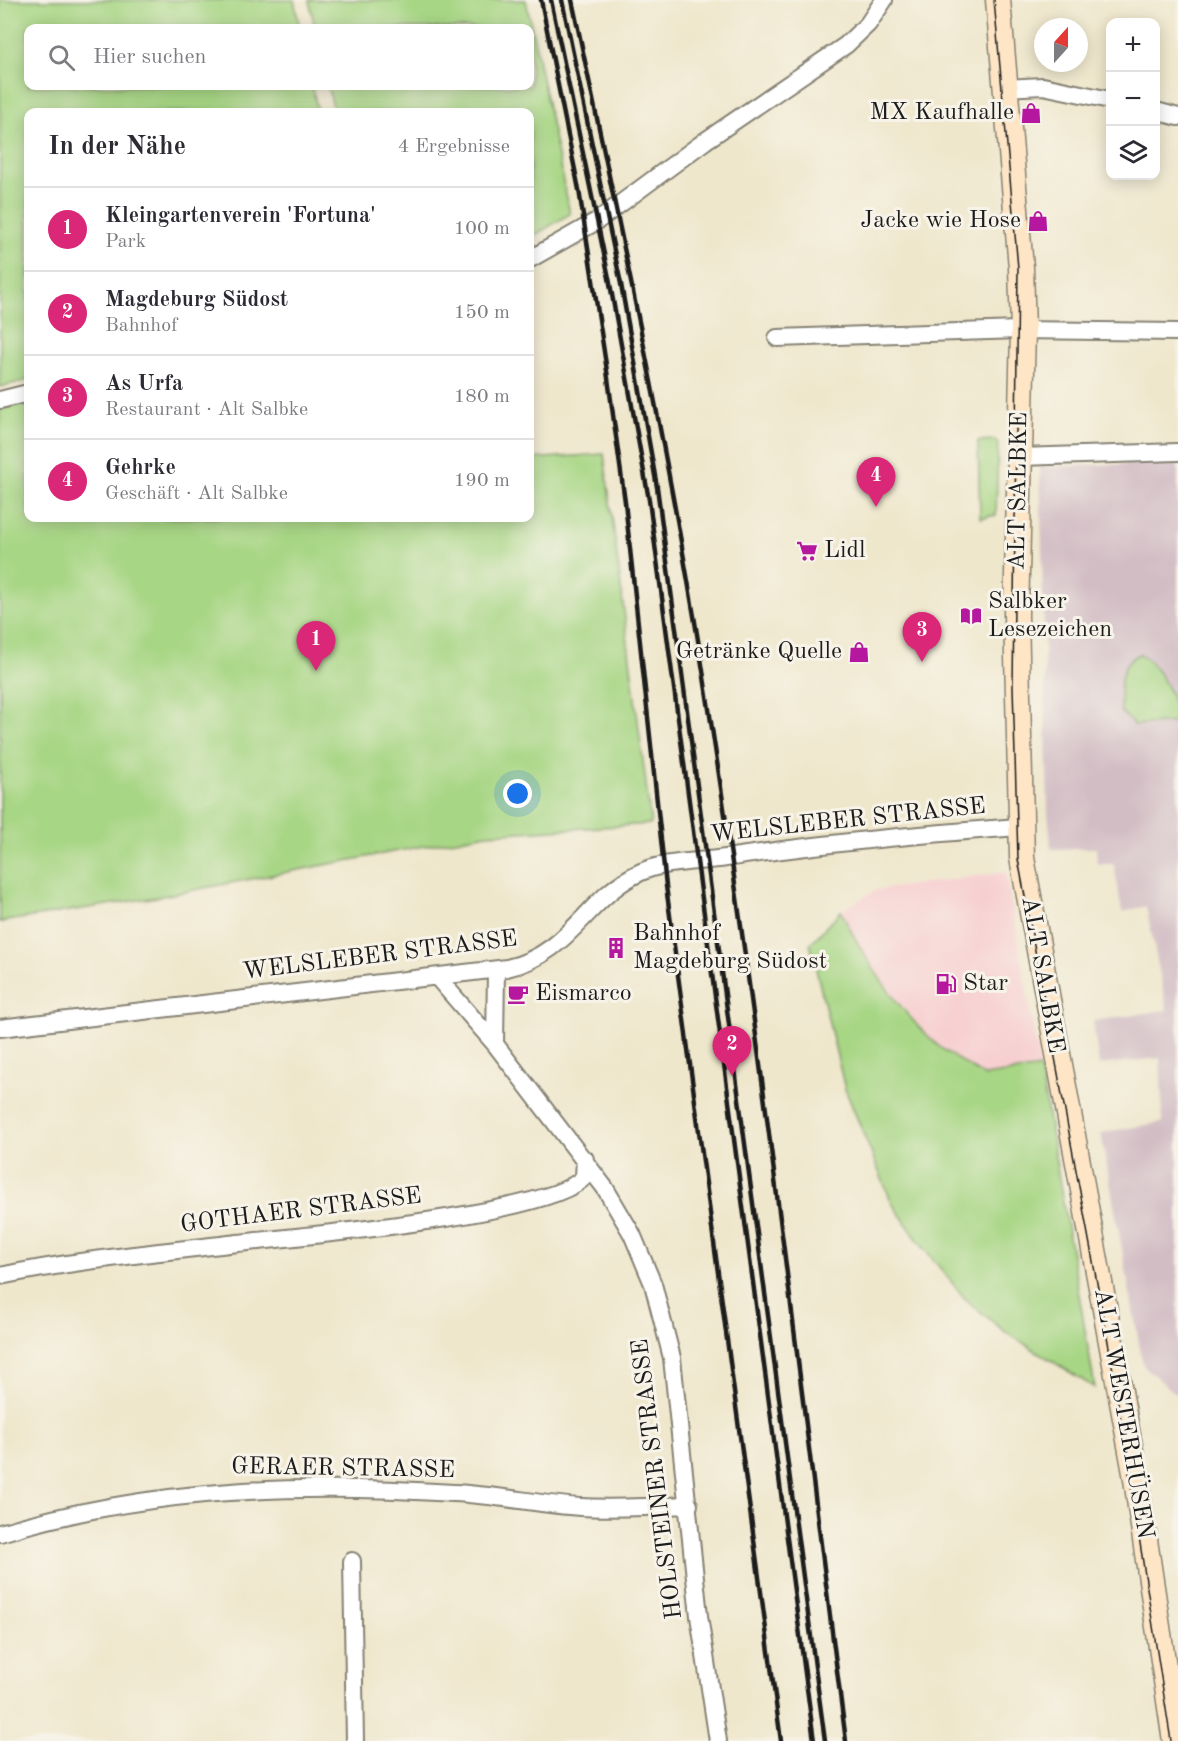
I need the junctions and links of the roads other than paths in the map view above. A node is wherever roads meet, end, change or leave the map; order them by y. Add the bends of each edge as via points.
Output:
1 (884, 0) edge
2 (998, 0) edge
3 (1005, 88) junction
4 (1106, 99) edge
5 (1160, 112) edge
6 (1178, 117) edge
7 (534, 258) edge
8 (1023, 330) junction
9 (1178, 332) edge
10 (777, 338) dead end
11 (24, 394) edge
12 (0, 400) edge
13 (1178, 452) edge
14 (1019, 457) junction
15 (1019, 827) junction
16 (496, 970) junction
17 (436, 977) junction
18 (0, 1028) edge
19 (495, 1044) junction
20 (1064, 1088) joint
21 (585, 1159) junction
22 (0, 1276) edge
23 (689, 1505) junction
24 (0, 1533) edge
25 (352, 1562) dead end
26 (355, 1741) edge
27 (718, 1741) edge
28 (1174, 1741) edge

1 - 7 street via 868,24 846,45 597,221
2 - 3 main road, ALT SALBKE
3 - 4 street via 1038,86
3 - 8 main road, ALT SALBKE via 1022,268
5 - 6 street
8 - 9 street
8 - 10 street
8 - 14 main road, ALT SALBKE
11 - 12 street
13 - 14 street
14 - 15 main road, ALT SALBKE
15 - 16 street, WELSLEBER STRASSE via 818,844 649,869 611,892 544,955
15 - 20 main road, ALT SALBKE via 1027,893
16 - 17 street, WELSLEBER STRASSE
16 - 19 street
17 - 18 street, WELSLEBER STRASSE
17 - 19 street, HOLSTEINER STRASSE
19 - 21 street, HOLSTEINER STRASSE
20 - 28 main road, ALT WESTERHÜSEN via 1133,1462
21 - 22 street, GOTHAER STRASSE via 584,1177 570,1186 539,1198 471,1214 91,1260
21 - 23 street, HOLSTEINER STRASSE via 625,1220 653,1284 672,1358
23 - 24 street, GERAER STRASSE via 598,1508 434,1492 353,1488 236,1490 106,1505
23 - 27 street, HOLSTEINER STRASSE via 699,1616
25 - 26 street

